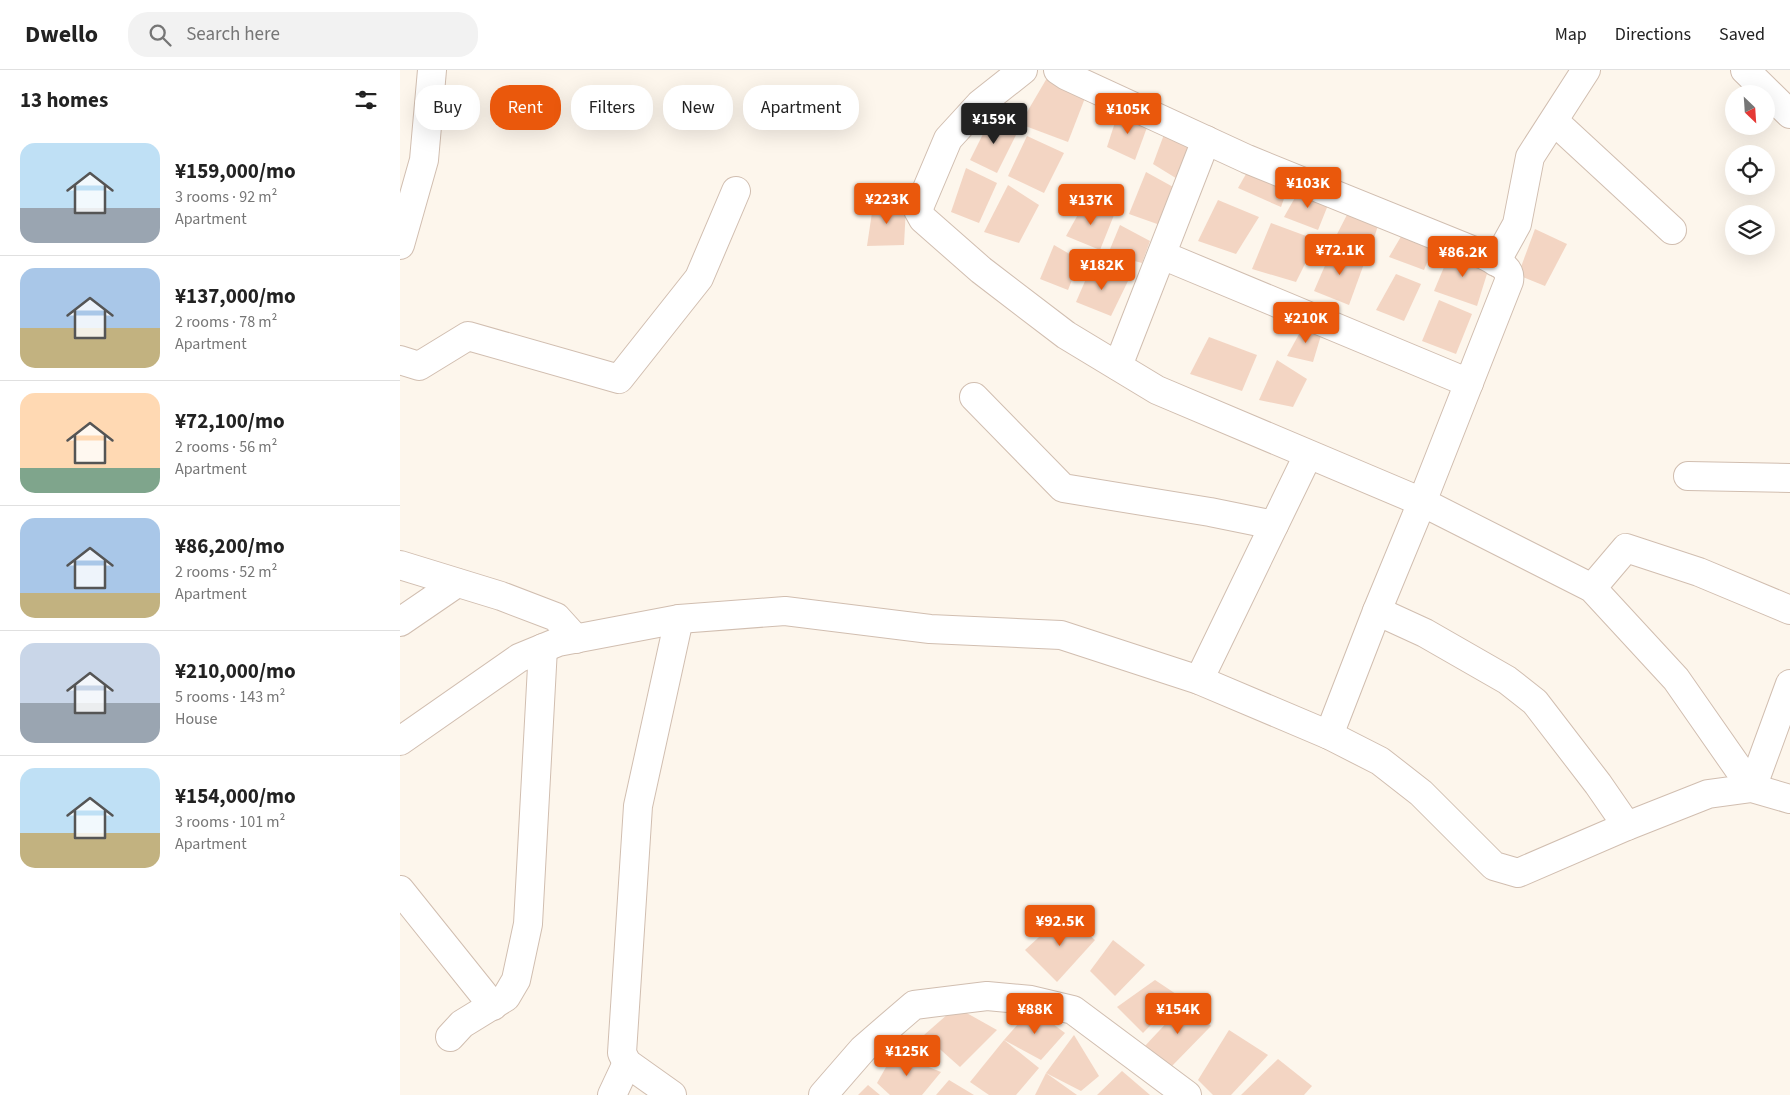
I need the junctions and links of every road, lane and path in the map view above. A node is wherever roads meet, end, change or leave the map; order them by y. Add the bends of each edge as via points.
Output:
1 (432, 70) edge
2 (1023, 70) edge
3 (1058, 70) edge
4 (1586, 70) edge
5 (1746, 70) edge
6 (1790, 114) edge
7 (1554, 121) junction
8 (1206, 140) junction
9 (736, 191) dead end
10 (1672, 230) dead end
11 (400, 245) edge
12 (1162, 255) junction
13 (1496, 262) junction
14 (400, 360) edge
15 (1118, 366) junction
16 (1469, 383) junction
17 (974, 397) dead end
18 (1308, 454) junction
19 (1688, 476) dead end
20 (1790, 478) edge
21 (1422, 502) junction
22 (1274, 525) junction
23 (400, 565) edge
24 (457, 583) junction
25 (1592, 588) junction
26 (1790, 610) edge
27 (1377, 611) junction
28 (679, 619) junction
29 (400, 622) edge
30 (576, 639) junction
31 (543, 648) junction
32 (1198, 680) junction
33 (1790, 684) edge
34 (1329, 735) junction
35 (400, 741) edge
36 (1752, 788) junction
37 (1790, 799) edge
38 (1627, 826) junction
39 (400, 890) edge
40 (493, 1006) junction
41 (450, 1037) dead end
42 (627, 1063) junction
43 (1178, 1092) edge
44 (612, 1095) edge
45 (672, 1095) edge
46 (823, 1095) edge

1 - 11 street via 424,160
2 - 15 street via 980,104 948,139 918,210 924,219 989,276 1066,335
3 - 8 street
4 - 7 street
5 - 6 street
7 - 10 street
7 - 13 street via 1530,157 1517,224
8 - 12 street
8 - 13 street
9 - 14 street via 699,278 620,379 468,336 419,366
12 - 15 street
12 - 16 street
13 - 16 street via 1506,268 1510,277
15 - 18 street via 1157,390
16 - 21 street
17 - 22 street via 1063,488
18 - 21 street
18 - 22 street
19 - 20 street
21 - 25 street
21 - 27 street
22 - 32 street
23 - 24 street
24 - 29 street
24 - 30 street via 556,617
25 - 26 street via 1626,548 1699,572
25 - 36 street via 1676,679
27 - 34 street
27 - 38 street via 1425,633 1507,680 1534,702
28 - 30 street
28 - 32 street via 785,612 930,629 1061,634
28 - 42 street via 638,806 622,1053
30 - 31 street
31 - 35 street via 520,658
31 - 40 street via 528,924 516,980 506,997
32 - 34 street
33 - 36 street
34 - 38 street via 1380,761 1421,794 1494,866 1500,868 1518,873
36 - 37 street
36 - 38 street via 1708,794
39 - 40 street
40 - 41 street via 462,1024
42 - 44 street
42 - 45 street
43 - 46 street via 1073,1010 1031,1000 987,996 914,1006 862,1050

